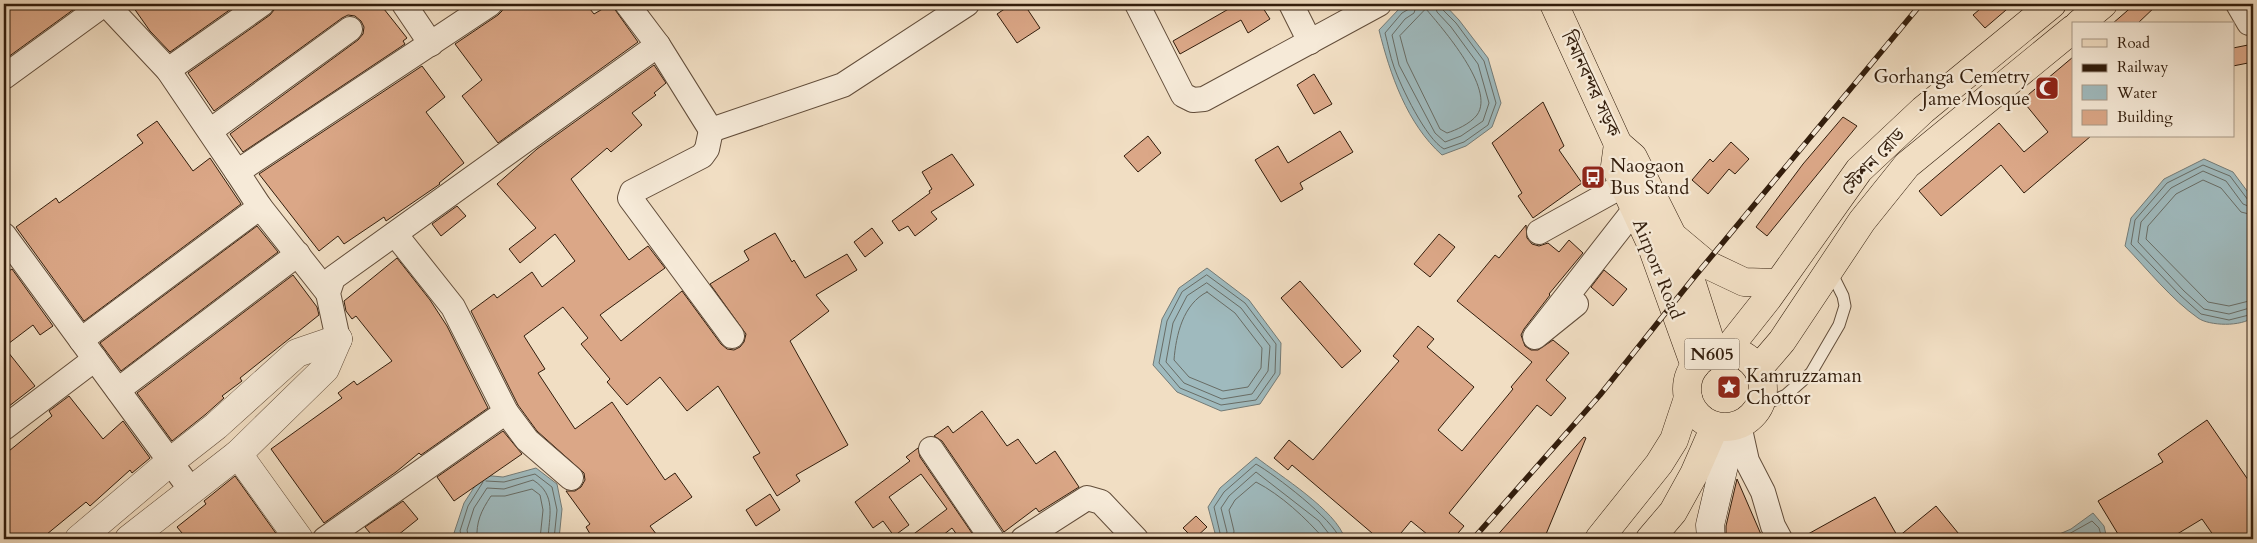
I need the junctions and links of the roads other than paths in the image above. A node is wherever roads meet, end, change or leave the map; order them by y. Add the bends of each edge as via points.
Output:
1 (99, 4) edge
2 (106, 4) edge
3 (262, 4) edge
4 (404, 4) edge
5 (490, 4) edge
6 (627, 4) edge
7 (967, 4) edge
8 (1137, 4) edge
9 (1291, 4) edge
10 (1379, 4) edge
11 (1554, 4) edge
12 (2052, 4) edge
13 (2103, 4) edge
14 (2238, 4) edge
15 (2081, 22) edge
16 (2253, 23) edge
17 (350, 29) dead end
18 (2072, 30) edge
19 (1310, 42) junction
20 (431, 44) junction
21 (658, 45) junction
22 (168, 70) junction
23 (4, 77) edge
24 (711, 130) junction
25 (210, 131) junction
26 (1618, 144) joint
27 (237, 172) junction
28 (1638, 192) junction
29 (260, 207) junction
30 (1539, 232) dead end
31 (395, 234) junction
32 (4, 235) edge
33 (1672, 235) junction
34 (298, 254) junction
35 (11, 261) edge
36 (1830, 269) junction
37 (1778, 283) junction
38 (328, 293) junction
39 (1576, 304) dead end
40 (732, 336) dead end
41 (338, 339) junction
42 (88, 350) junction
43 (1712, 357) junction
44 (1758, 369) junction
45 (118, 390) junction
46 (1688, 398) junction
47 (506, 412) junction
48 (1733, 422) junction
49 (4, 428) edge
50 (931, 449) dead end
51 (238, 454) junction
52 (170, 462) junction
53 (571, 478) dead end
54 (191, 490) junction
55 (79, 539) edge
56 (129, 539) edge
57 (299, 539) edge
58 (325, 539) edge
59 (992, 539) edge
60 (1023, 539) edge
61 (1136, 539) edge
62 (1599, 539) edge
63 (1650, 539) edge
64 (1693, 539) edge
65 (1711, 539) edge
66 (1780, 539) edge

1 - 23 street via 96,10
2 - 22 street
3 - 22 street
4 - 20 street
5 - 20 street
6 - 21 street
7 - 24 street via 843,85
8 - 19 street via 1183,95 1192,100 1204,99
9 - 19 street
10 - 19 street
11 - 26 main road, বিমানবন্দর সড়ক
12 - 37 main road, স্টেশন রোড via 1923,110 1859,170
13 - 15 main road
14 - 16 street via 2249,23
17 - 25 street
18 - 36 main road, স্টেশন রোড via 1907,165 1862,221
20 - 27 street
21 - 24 street
21 - 31 street
22 - 25 street
24 - 40 street via 702,156 632,192 630,198
25 - 27 street
26 - 28 main road, Airport Road via 1615,166
27 - 29 street
28 - 30 street
28 - 33 main road
28 - 39 street via 1535,337
28 - 43 main road, Airport Road via 1654,253
29 - 34 street
29 - 42 street
31 - 38 street via 333,278
31 - 47 street via 453,307
32 - 35 street
33 - 37 main road via 1706,264 1744,282
33 - 43 main road via 1690,281
34 - 38 street
34 - 45 street
35 - 42 street
36 - 44 main road, স্টেশন রোড via 1782,341
36 - 48 lane via 1845,306 1839,325 1811,373 1786,395
37 - 43 main road, স্টেশন রোড
38 - 41 street
41 - 51 street via 325,369
41 - 52 street via 297,353 216,426
42 - 45 street
42 - 49 street
43 - 44 main road, N605 via 1738,353
43 - 46 main road, N605 via 1687,386
44 - 48 main road, N605 via 1763,394
45 - 52 street
46 - 48 main road via 1698,416
46 - 62 main road, N605 via 1674,440 1659,464
47 - 53 street via 526,440
47 - 58 street
48 - 63 main road, N605 via 1694,474 1673,512
48 - 64 street via 1695,524
48 - 65 street via 1710,525
48 - 66 street
50 - 59 street
51 - 54 street
51 - 57 street
52 - 54 street
52 - 55 street
54 - 56 street
60 - 61 street via 1087,498 1101,502

